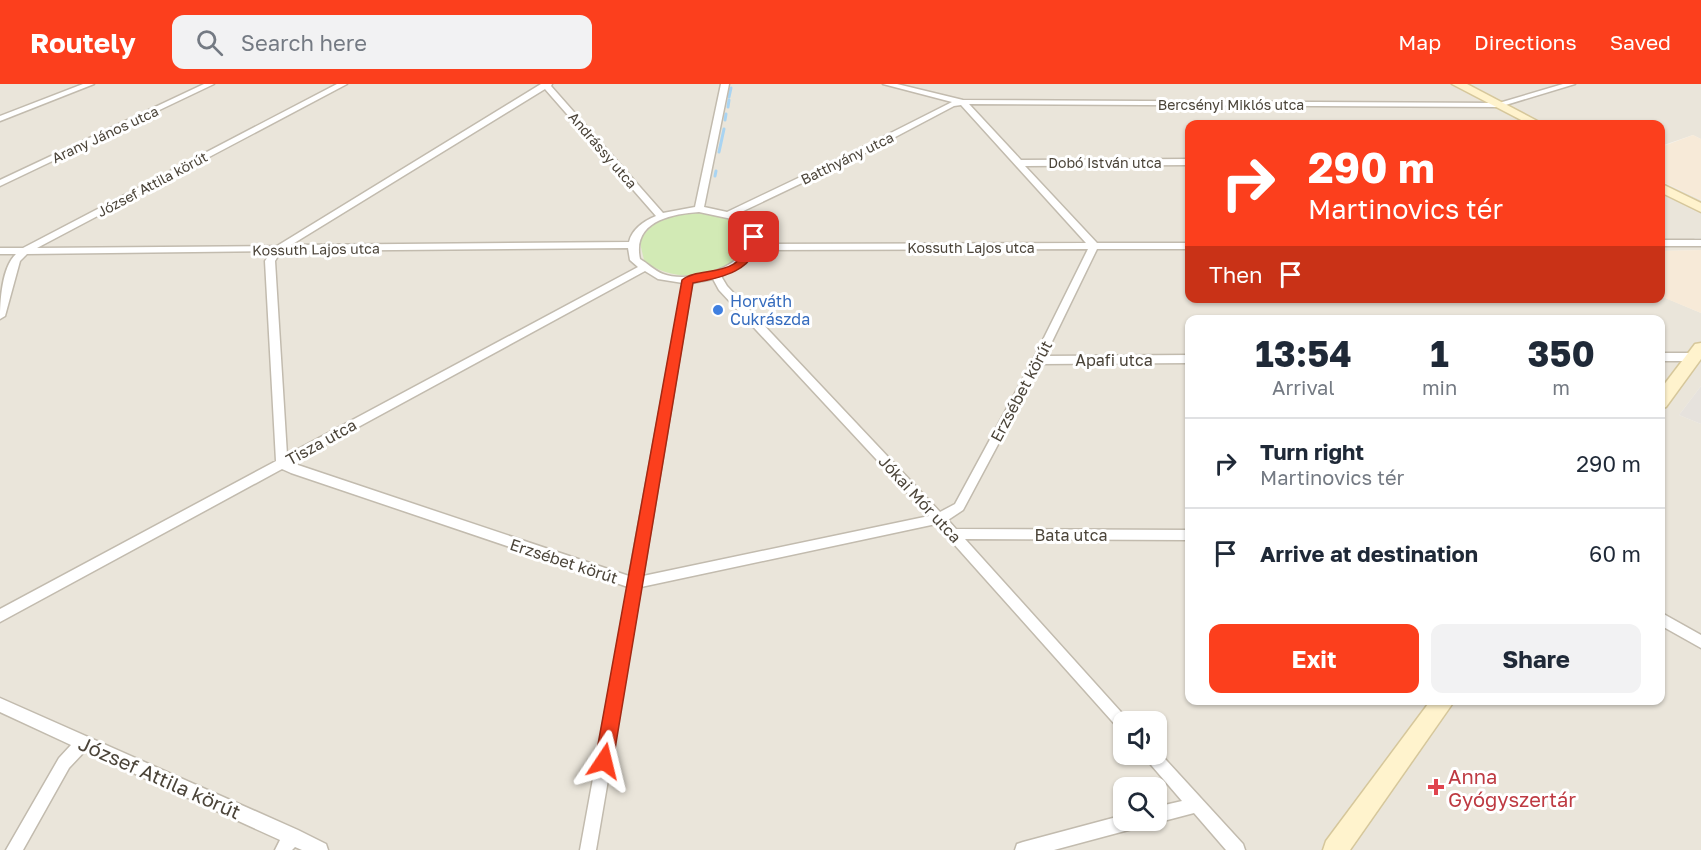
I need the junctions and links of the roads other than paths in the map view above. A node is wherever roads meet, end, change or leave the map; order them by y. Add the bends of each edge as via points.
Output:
1 (90, 84) edge
2 (210, 84) edge
3 (343, 84) edge
4 (546, 84) edge
5 (725, 84) edge
6 (887, 84) edge
7 (1458, 84) edge
8 (1571, 84) edge
9 (963, 102) junction
10 (1499, 105) junction
11 (0, 120) edge
12 (1529, 120) edge
13 (1185, 162) edge
14 (1020, 163) junction
15 (0, 183) edge
16 (1665, 190) edge
17 (1701, 208) edge
18 (699, 209) junction
19 (730, 213) junction
20 (661, 216) junction
21 (1665, 243) edge
22 (1699, 243) edge
23 (632, 245) junction
24 (1094, 246) junction
25 (1185, 246) edge
26 (753, 247) junction
27 (278, 249) junction
28 (0, 251) edge
29 (24, 251) junction
30 (643, 268) junction
31 (716, 276) junction
32 (688, 280) junction
33 (0, 316) edge
34 (1697, 352) edge
35 (1665, 356) edge
36 (1185, 359) edge
37 (1038, 360) junction
38 (1665, 396) edge
39 (282, 463) junction
40 (939, 519) junction
41 (953, 534) junction
42 (1185, 535) edge
43 (636, 583) junction
44 (0, 616) edge
45 (1665, 621) edge
46 (1701, 642) edge
47 (0, 705) edge
48 (1440, 705) edge
49 (1113, 712) edge
50 (84, 742) junction
51 (1160, 765) edge
52 (1196, 805) junction
53 (1167, 812) edge
54 (1113, 826) edge
55 (287, 843) edge
56 (14, 850) edge
57 (320, 850) edge
58 (588, 850) edge
59 (1023, 850) edge
60 (1237, 850) edge
61 (1335, 850) edge

1 - 11 street
2 - 15 street, Arany János utca
3 - 29 street, József Attila körút
4 - 20 street, Andrássy utca
4 - 27 street
5 - 18 street
6 - 9 street
7 - 10 main road
8 - 10 street, Bercsényi Miklós utca
9 - 10 street, Bercsényi Miklós utca
9 - 14 street
9 - 19 street, Batthyány utca
10 - 12 main road
13 - 14 street, Dobó István utca
14 - 24 street
16 - 17 main road
18 - 19 street
18 - 20 street
19 - 26 street via 750,228
20 - 23 street via 637,234
21 - 22 street
23 - 27 street, Kossuth Lajos utca
23 - 30 street
24 - 25 street, Kossuth Lajos utca
24 - 26 street, Kossuth Lajos utca
24 - 37 street, Erzsébet körút
26 - 31 street via 746,258
27 - 29 street, Kossuth Lajos utca
27 - 39 street via 270,261
28 - 29 street, Kossuth Lajos utca
29 - 33 street via 15,260
30 - 32 street via 663,277
30 - 39 street, Tisza utca
31 - 32 street
31 - 40 street, Jókai Mór utca
32 - 43 street
34 - 35 street
34 - 38 main road
36 - 37 street, Apafi utca
37 - 40 street, Erzsébet körút via 958,507
39 - 43 street, Erzsébet körút
39 - 44 street, Tisza utca
40 - 41 street, Jókai Mór utca
40 - 43 street, Erzsébet körút
41 - 42 street, Bata utca
41 - 49 street, Jókai Mór utca
43 - 58 street
45 - 46 street
47 - 50 street, József Attila körút
48 - 61 main road
50 - 55 street, József Attila körút
50 - 56 street via 64,763
51 - 52 street
52 - 53 street
52 - 60 street
54 - 59 street
55 - 57 street, József Attila körút

